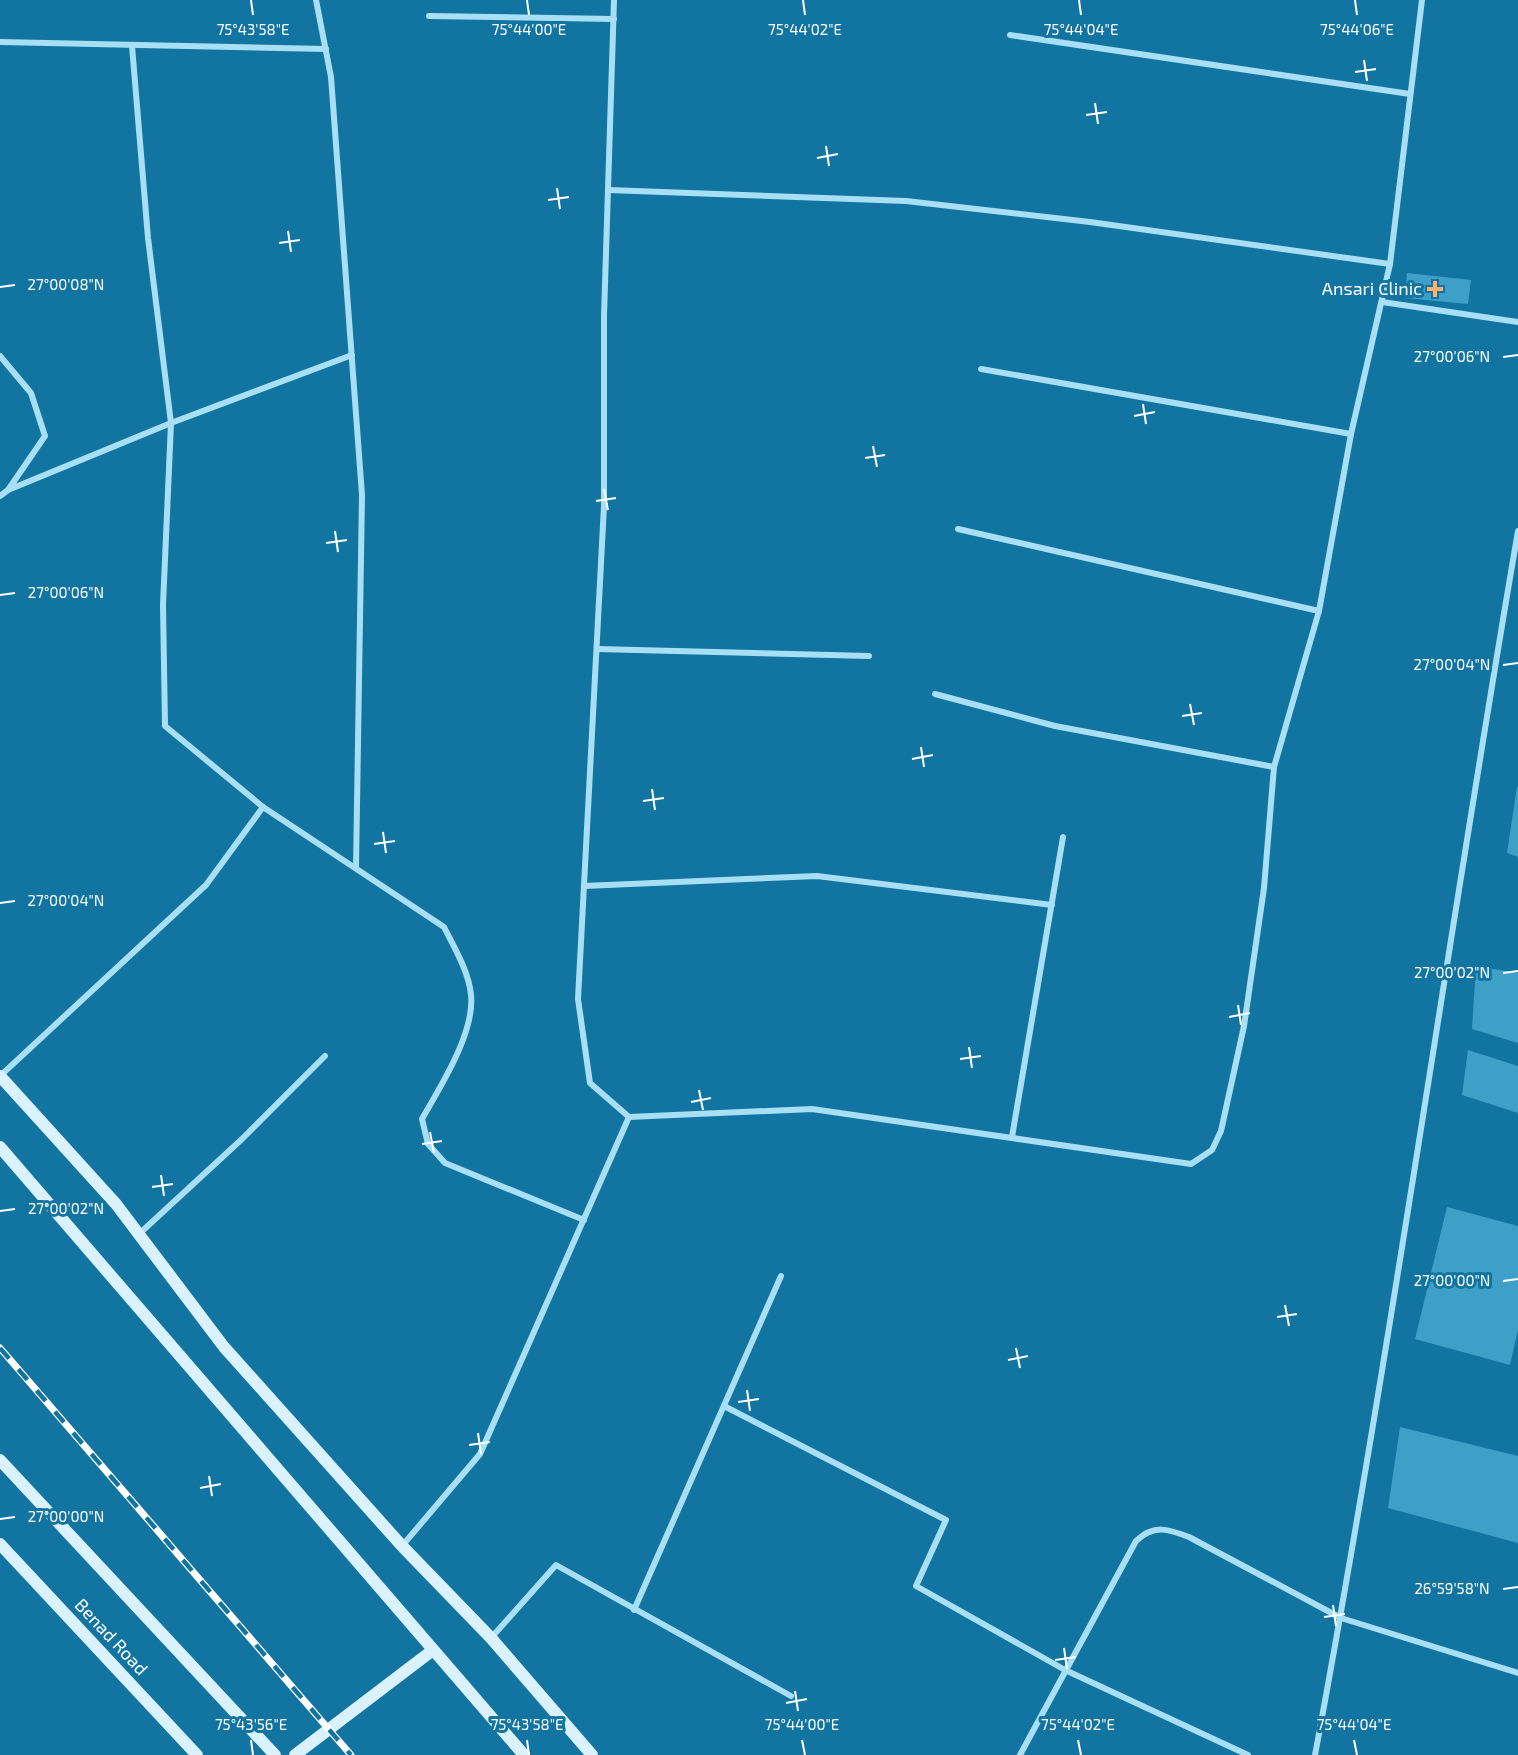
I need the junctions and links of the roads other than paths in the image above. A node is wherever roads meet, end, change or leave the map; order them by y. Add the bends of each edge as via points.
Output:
1 (316, 0) edge
2 (614, 0) edge
3 (1422, 0) edge
4 (429, 16) dead end
5 (614, 19) junction
6 (1010, 35) dead end
7 (0, 42) edge
8 (132, 46) junction
9 (326, 49) junction
10 (1410, 94) junction
11 (608, 190) junction
12 (1390, 264) junction
13 (1382, 302) junction
14 (1518, 322) edge
15 (352, 355) junction
16 (0, 356) edge
17 (981, 369) dead end
18 (171, 423) junction
19 (1351, 434) junction
20 (8, 490) junction
21 (0, 496) edge
22 (958, 529) dead end
23 (1518, 531) edge
24 (1319, 610) junction
25 (597, 649) junction
26 (869, 656) dead end
27 (935, 694) dead end
28 (1274, 768) junction
29 (263, 807) junction
30 (1063, 837) dead end
31 (356, 867) junction
32 (584, 886) junction
33 (1052, 905) junction
34 (325, 1056) dead end
35 (0, 1076) edge
36 (629, 1117) junction
37 (1012, 1137) junction
38 (0, 1147) edge
39 (584, 1220) junction
40 (139, 1234) junction
41 (781, 1276) dead end
42 (724, 1406) junction
43 (0, 1460) edge
44 (0, 1545) edge
45 (402, 1546) junction
46 (634, 1610) junction
47 (1341, 1618) junction
48 (491, 1638) junction
49 (434, 1650) junction
50 (1065, 1670) junction
51 (1518, 1673) edge
52 (791, 1696) dead end
53 (197, 1755) edge
54 (275, 1755) edge
55 (295, 1755) edge
56 (524, 1755) edge
57 (592, 1755) edge
58 (1020, 1755) edge
59 (1248, 1755) edge
60 (1315, 1755) edge

1 - 9 street
2 - 5 street
3 - 10 street
4 - 5 street
5 - 11 street
6 - 10 street
7 - 8 street
8 - 9 street
8 - 18 street via 148,238
9 - 15 street
10 - 12 street
11 - 12 street via 906,201
11 - 25 street via 604,506
12 - 13 street
13 - 14 street
13 - 19 street
15 - 18 street
15 - 31 street via 362,495
16 - 20 street via 31,393 45,436
17 - 19 street
18 - 20 street
18 - 29 street via 163,605 165,726
19 - 24 street
20 - 21 street
22 - 24 street
23 - 47 street
24 - 28 street
25 - 26 street
25 - 32 street
27 - 28 street via 1055,726
28 - 37 street via 1264,888 1244,1026 1221,1131 1212,1150 1191,1164
29 - 31 street
29 - 35 street via 206,885
30 - 33 street
31 - 39 street via 444,927 471,995 469,1019 449,1071 422,1119 428,1144 445,1163
32 - 33 street via 817,876
32 - 36 street via 578,999 590,1083
33 - 37 street
34 - 40 street
35 - 40 street
36 - 37 street via 812,1109
36 - 39 street
38 - 49 street
39 - 45 street via 480,1454
40 - 45 street via 224,1347
41 - 42 street
42 - 46 street
42 - 50 street via 946,1520 916,1586
43 - 54 street
44 - 53 street, Benad Road
45 - 48 street
46 - 48 street via 556,1565
46 - 52 street
47 - 50 street via 1189,1537 1164,1528 1146,1532 1136,1541
47 - 51 street
47 - 60 street
48 - 57 street
49 - 55 street
49 - 56 street
50 - 58 street
50 - 59 street

